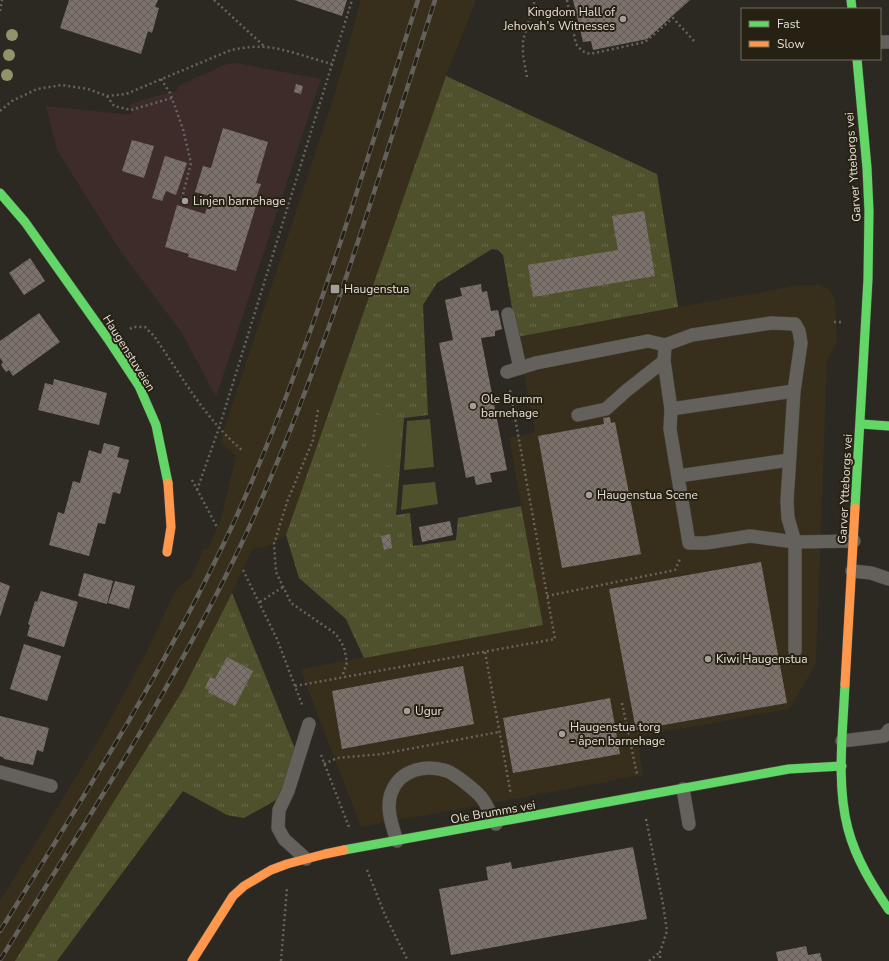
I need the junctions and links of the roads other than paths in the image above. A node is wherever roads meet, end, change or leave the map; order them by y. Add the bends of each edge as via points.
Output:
1 (857, 60) edge
2 (0, 193) edge
3 (508, 314) dead end
4 (665, 345) junction
5 (664, 361) junction
6 (520, 368) junction
7 (507, 372) road end
8 (794, 391) junction
9 (671, 409) junction
10 (578, 415) dead end
11 (861, 424) junction
12 (889, 426) edge
13 (789, 460) junction
14 (678, 476) junction
15 (854, 541) junction
16 (795, 542) junction
17 (167, 552) dead end
18 (852, 571) junction
19 (889, 579) edge
20 (795, 651) dead end
21 (309, 724) road end
22 (889, 730) edge
23 (842, 741) junction
24 (842, 766) junction
25 (0, 772) edge
26 (51, 786) dead end
27 (683, 789) junction
28 (496, 824) junction
29 (689, 824) dead end
30 (397, 842) junction
31 (306, 859) junction
32 (889, 910) edge
33 (192, 961) edge

1 - 11 main road, Garver Ytteborgs vei via 869,211
2 - 17 main road, Haugenstuveien via 24,222 139,386 156,425 167,476 171,527
3 - 6 lane
4 - 5 lane
4 - 6 lane via 648,341
4 - 8 lane via 692,335 771,323 795,324 801,343
5 - 9 lane
5 - 10 lane via 606,409
6 - 7 lane
8 - 9 lane
8 - 13 lane
9 - 14 lane via 670,430
11 - 12 main road
11 - 15 main road, Garver Ytteborgs vei
13 - 14 lane
13 - 16 lane via 788,518
14 - 16 lane via 689,543 750,536
15 - 16 lane
15 - 18 main road, Garver Ytteborgs vei
16 - 20 lane
18 - 19 lane via 871,573
18 - 23 main road, Garver Ytteborgs vei
21 - 31 lane via 288,792 279,810 278,828 284,839
22 - 23 lane via 884,736
23 - 24 main road, Garver Ytteborgs vei
24 - 27 main road, Ole Brumms vei via 789,769
24 - 32 main road, Garver Ytteborgs vei via 845,818 853,845 863,868
25 - 26 lane
27 - 28 main road, Ole Brumms vei
27 - 29 lane
28 - 30 main road, Ole Brumms vei
28 - 30 lane via 475,790 448,772 420,768 408,772 392,791 389,804
30 - 31 main road, Ole Brumms vei
31 - 33 main road, Ole Brumms vei via 271,870 244,886 233,896

